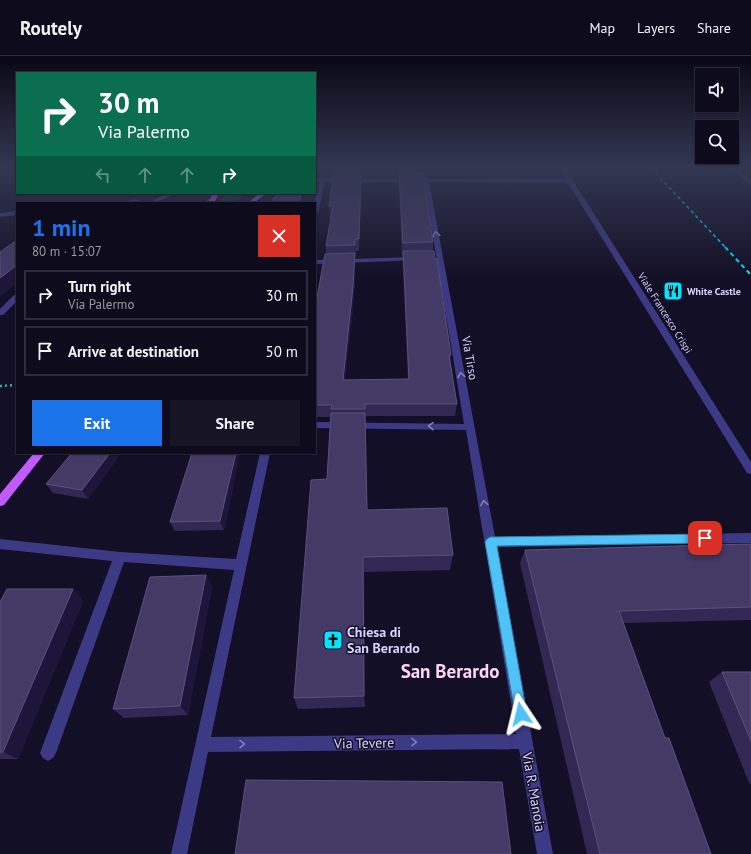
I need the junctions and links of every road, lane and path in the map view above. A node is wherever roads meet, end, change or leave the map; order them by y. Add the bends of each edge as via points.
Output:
1 (430, 205) edge
2 (586, 205) edge
3 (16, 213) edge
4 (0, 215) edge
5 (425, 258) edge
6 (316, 262) edge
7 (16, 298) edge
8 (0, 313) edge
9 (16, 385) edge
10 (0, 386) edge
11 (316, 425) edge
12 (470, 427) junction
13 (39, 454) edge
14 (265, 454) edge
15 (751, 470) edge
16 (0, 502) edge
17 (751, 538) edge
18 (490, 542) junction
19 (0, 544) edge
20 (120, 557) junction
21 (241, 565) junction
22 (525, 741) junction
23 (203, 745) junction
24 (48, 753) dead end
25 (179, 854) edge
26 (545, 854) edge

12 -> 1 street, Via Tirso via 437,258
2 - 15 street, Viale Francesco Crispi
3 - 4 street
5 - 6 street
7 - 8 street
9 - 10 path
12 -> 11 street
18 -> 12 street, Via Tirso
13 - 16 main road
14 - 21 street
17 - 18 street
18 - 22 street, Via R. Manoia
19 - 20 street
20 - 21 street
20 - 24 street
21 - 23 street
23 -> 22 street, Via Tevere
22 - 26 street, Via R. Manoia
23 - 25 street

